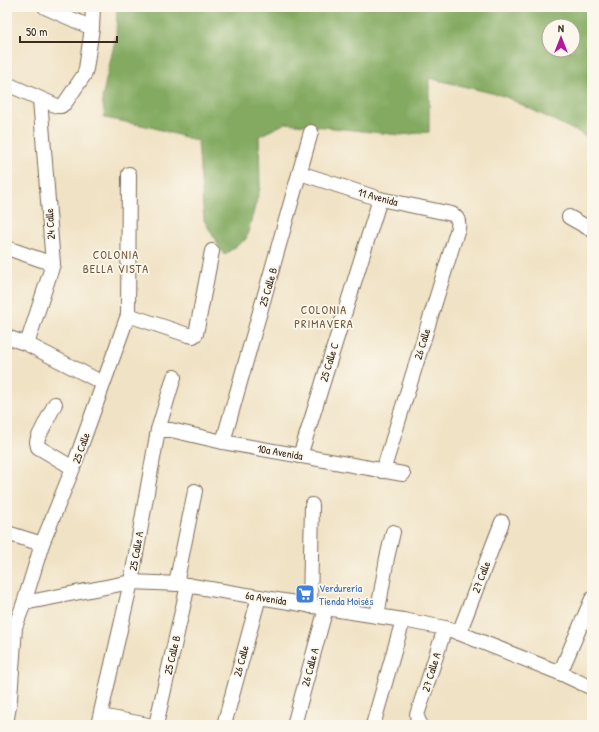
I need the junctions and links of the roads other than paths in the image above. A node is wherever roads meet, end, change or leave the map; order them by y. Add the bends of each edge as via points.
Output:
1 (45, 7) edge
2 (93, 7) edge
3 (92, 28) junction
4 (7, 84) edge
5 (40, 99) junction
6 (311, 132) dead end
7 (300, 173) junction
8 (129, 174) dead end
9 (380, 199) junction
10 (456, 217) joint
11 (569, 217) dead end
12 (592, 230) edge
13 (7, 248) edge
14 (212, 252) dead end
15 (53, 264) junction
16 (128, 315) junction
17 (7, 337) edge
18 (27, 344) junction
19 (174, 377) dead end
20 (103, 383) junction
21 (55, 404) dead end
22 (158, 430) junction
23 (223, 442) junction
24 (300, 456) junction
25 (74, 468) junction
26 (383, 471) junction
27 (403, 474) dead end
28 (195, 491) dead end
29 (312, 505) dead end
30 (502, 522) dead end
31 (392, 532) dead end
32 (7, 533) edge
33 (42, 544) junction
34 (131, 582) junction
35 (182, 584) junction
36 (259, 598) junction
37 (592, 599) edge
38 (24, 603) junction
39 (310, 606) junction
40 (326, 608) junction
41 (377, 616) junction
42 (403, 620) junction
43 (11, 627) edge
44 (445, 628) junction
45 (459, 633) junction
46 (560, 673) junction
47 (592, 688) edge
48 (7, 718) edge
49 (99, 720) edge
50 (419, 720) edge
51 (148, 725) edge
52 (156, 725) edge
53 (224, 725) edge
54 (294, 725) edge
55 (373, 725) edge

1 - 3 street
2 - 3 street
3 - 5 street via 84,75 65,103 57,106
4 - 5 street
5 - 15 street, 24 Calle
6 - 7 street, 25 Calle B
7 - 9 street, 11 Avenida
7 - 23 street, 25 Calle B
8 - 16 street, 25 Calle
9 - 10 street, 11 Avenida
9 - 24 street, 25 Calle C
10 - 26 street, 26 Calle via 458,228
11 - 12 street
13 - 15 street
14 - 16 street via 196,334 188,336
15 - 18 street, 24 Calle
16 - 20 street, 25 Calle
17 - 18 street
18 - 20 street
19 - 22 street, 25 Calle A
20 - 25 street, 25 Calle
21 - 25 street via 37,442 38,446
22 - 23 street, 10a Avenida via 171,430
22 - 34 street, 25 Calle A
23 - 24 street, 10a Avenida
24 - 26 street, 10a Avenida
25 - 33 street, 25 Calle
26 - 27 street, 10a Avenida
28 - 35 street, 25 Calle B
29 - 39 street
30 - 45 street, 27 Calle
31 - 41 street
32 - 33 street
33 - 38 street, 25 Calle
34 - 35 street, 6a Avenida
34 - 38 street, 6a Avenida
34 - 49 street, 25 Calle A
35 - 36 street, 6a Avenida
35 - 52 street, 25 Calle B
36 - 39 street, 6a Avenida
36 - 53 street, 26 Calle
37 - 46 street
38 - 43 street, 25 Calle
39 - 40 street, 6a Avenida
40 - 41 street, 6a Avenida
40 - 54 street, 26 Calle A
41 - 42 street, 6a Avenida
42 - 44 street, 6a Avenida
42 - 55 street
43 - 48 street, 25 Calle via 10,699
44 - 45 street, 6a Avenida
44 - 50 street, 27 Calle A
45 - 46 street, 6a Avenida
46 - 47 street, 6a Avenida
49 - 51 street

